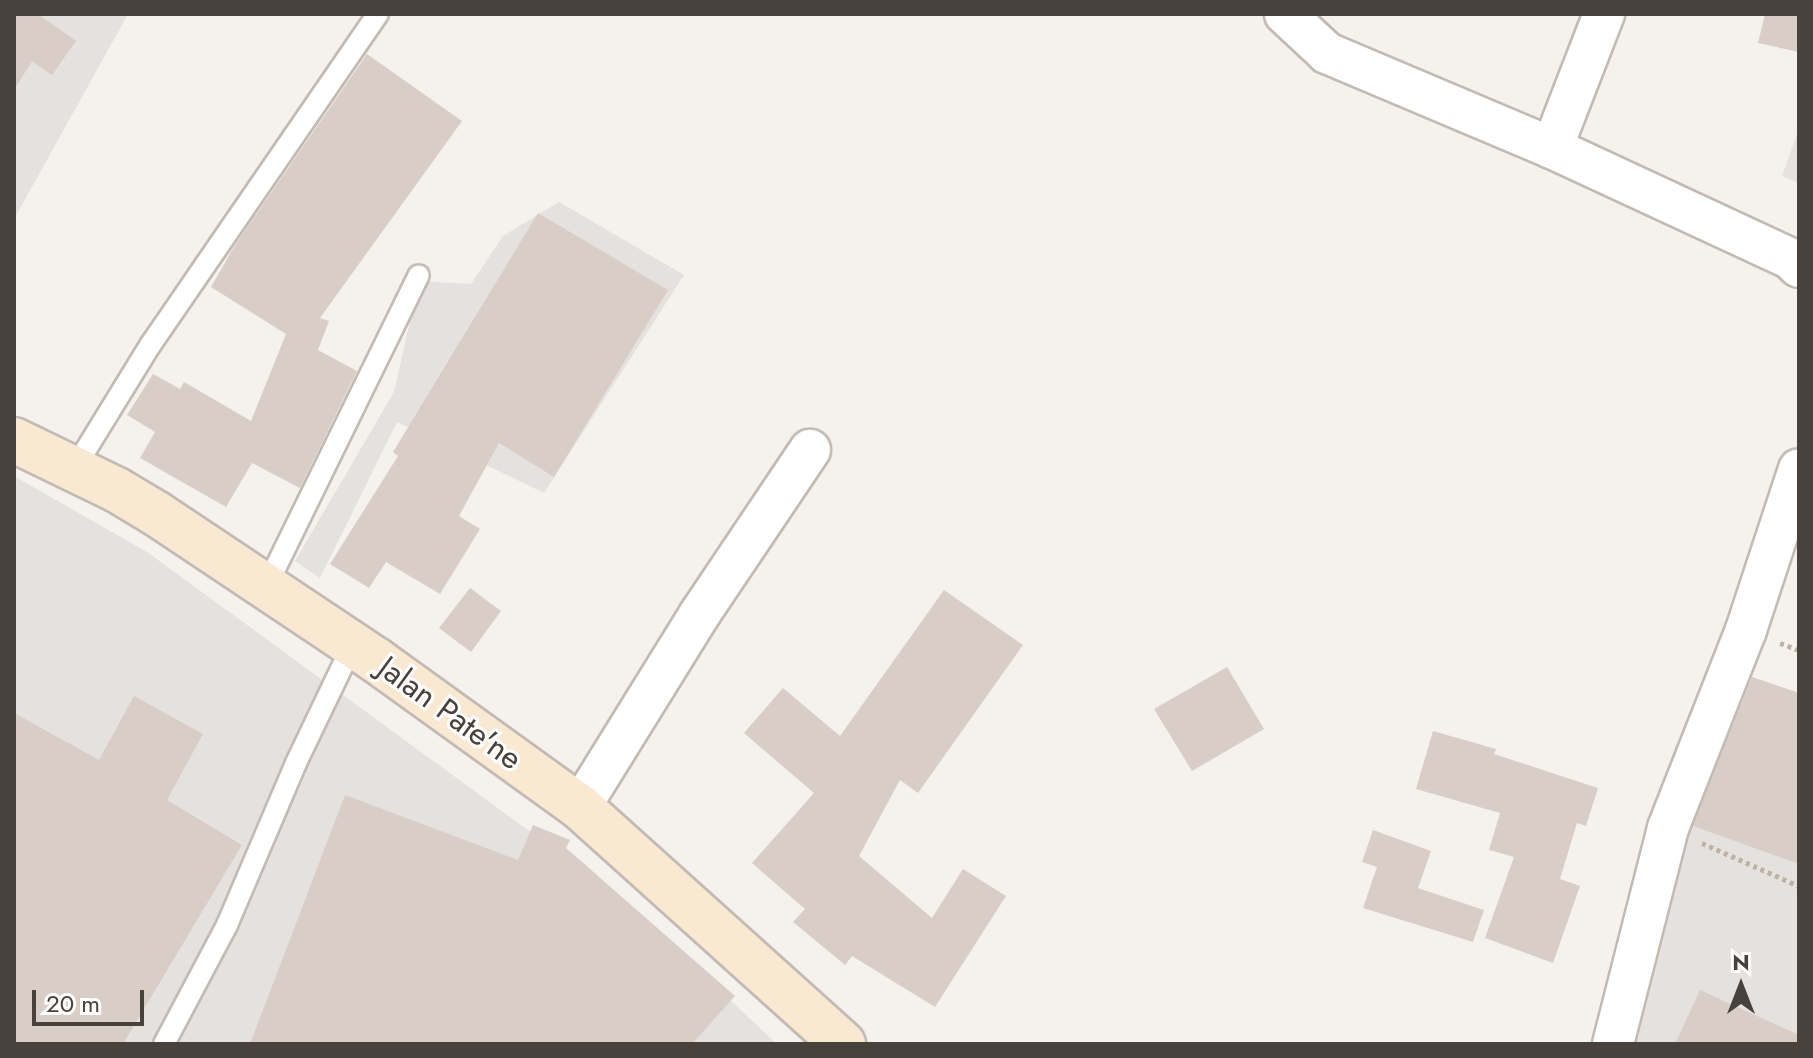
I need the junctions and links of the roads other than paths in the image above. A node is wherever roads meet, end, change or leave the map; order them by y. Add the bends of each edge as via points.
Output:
1 (378, 14) edge
2 (1285, 14) edge
3 (1604, 14) edge
4 (1552, 148) junction
5 (1799, 267) edge
6 (419, 275) dead end
7 (14, 440) edge
8 (810, 450) dead end
9 (74, 469) junction
10 (1799, 469) edge
11 (266, 587) junction
12 (353, 644) junction
13 (580, 807) junction
14 (164, 1044) edge
15 (843, 1044) edge
16 (1613, 1044) edge

1 - 9 lane via 151,344
2 - 4 street via 1327,53
3 - 4 street
4 - 5 street
6 - 11 lane
7 - 9 street, Jalan Pate'ne
8 - 13 street
9 - 11 street, Jalan Pate'ne via 117,490
10 - 16 street via 1746,630 1668,828
11 - 12 street, Jalan Pate'ne
12 - 13 street, Jalan Pate'ne
12 - 14 lane via 227,925
13 - 15 street, Jalan Pate'ne

